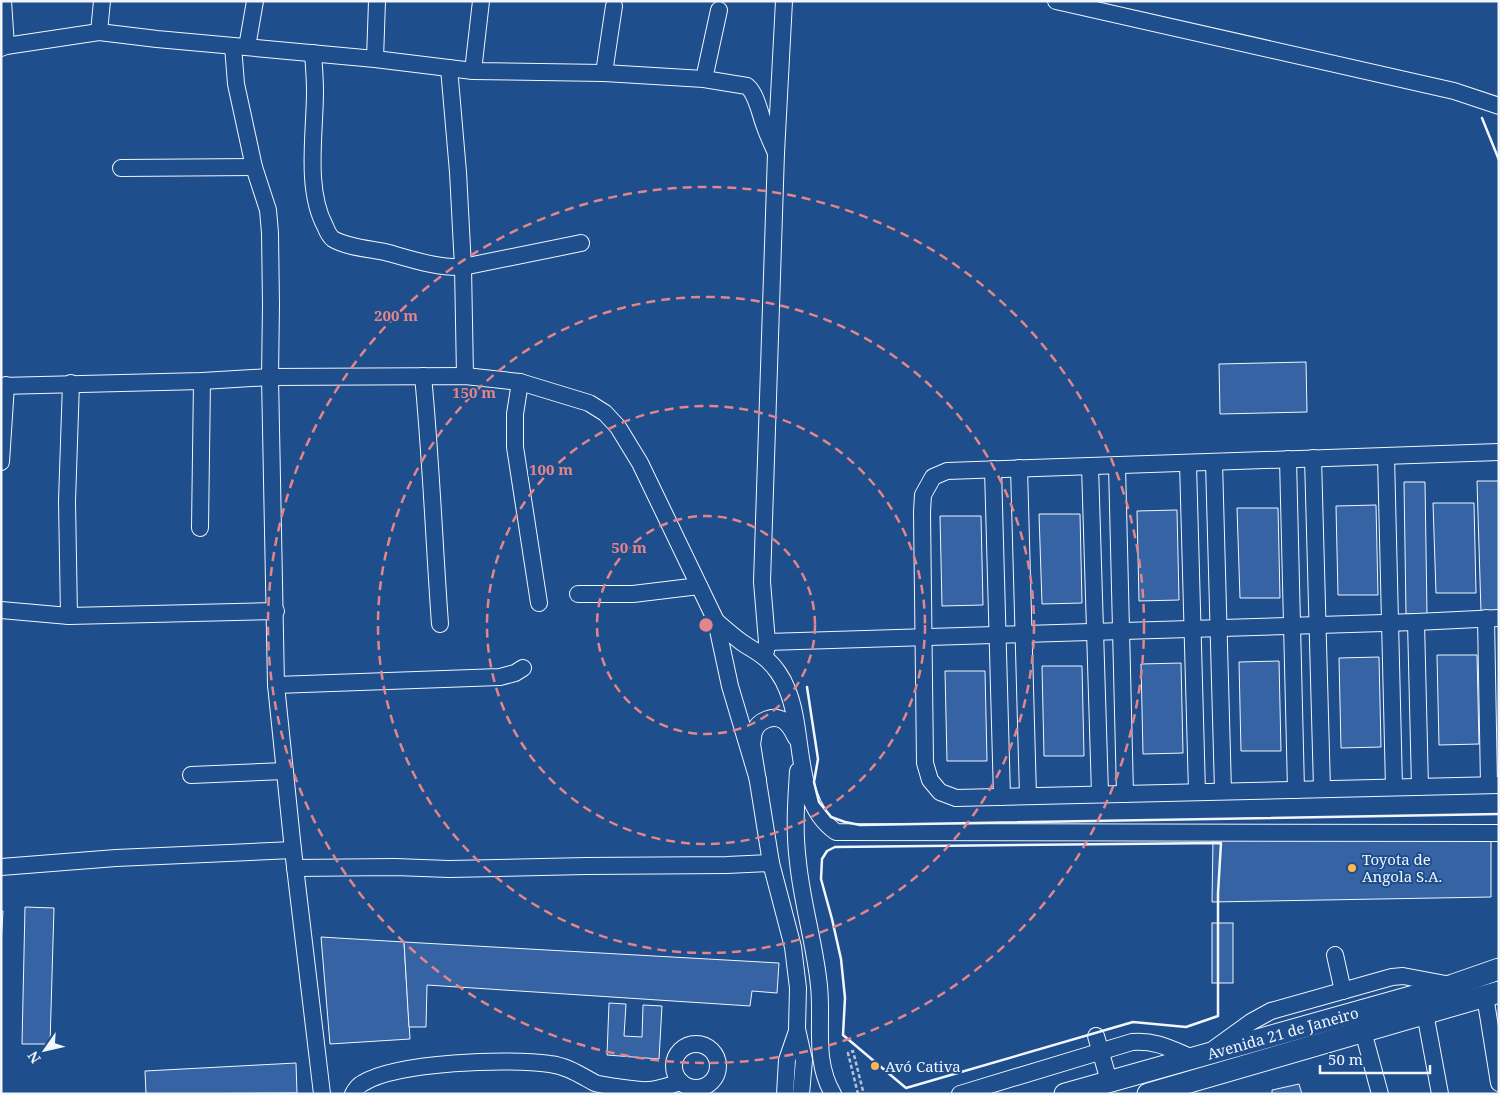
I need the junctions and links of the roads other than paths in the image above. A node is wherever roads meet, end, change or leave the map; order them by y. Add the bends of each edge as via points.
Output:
1 (3, 1) edge
2 (102, 1) edge
3 (255, 1) edge
4 (377, 1) edge
5 (481, 1) edge
6 (784, 1) edge
7 (1056, 1) edge
8 (614, 6) dead end
9 (719, 10) dead end
10 (98, 32) junction
11 (4, 47) edge
12 (240, 47) junction
13 (313, 53) junction
14 (375, 59) junction
15 (448, 68) junction
16 (473, 71) junction
17 (604, 73) junction
18 (704, 79) junction
19 (1499, 106) edge
20 (776, 153) junction
21 (254, 167) junction
22 (121, 168) dead end
23 (581, 243) dead end
24 (463, 268) junction
25 (423, 376) junction
26 (465, 376) junction
27 (270, 377) junction
28 (202, 381) junction
29 (520, 382) junction
30 (71, 383) junction
31 (3, 385) edge
32 (1499, 452) edge
33 (1386, 456) junction
34 (1313, 458) junction
35 (1288, 459) junction
36 (1, 462) edge
37 (1214, 462) junction
38 (1188, 463) junction
39 (1117, 465) junction
40 (1090, 466) junction
41 (1019, 468) junction
42 (993, 469) junction
43 (200, 528) dead end
44 (699, 586) junction
45 (578, 594) dead end
46 (539, 603) dead end
47 (1, 610) edge
48 (276, 611) junction
49 (69, 616) junction
50 (1492, 618) edge
51 (716, 622) junction
52 (1390, 622) junction
53 (1416, 622) junction
54 (440, 624) dead end
55 (1318, 625) junction
56 (1292, 626) junction
57 (1193, 628) junction
58 (1219, 628) junction
59 (1096, 631) junction
60 (1122, 631) junction
61 (998, 634) junction
62 (1024, 634) junction
63 (924, 637) junction
64 (767, 642) junction
65 (766, 658) junction
66 (523, 668) dead end
67 (276, 685) junction
68 (800, 747) junction
69 (285, 771) junction
70 (192, 775) dead end
71 (758, 780) junction
72 (1494, 785) edge
73 (1394, 787) junction
74 (1420, 787) junction
75 (1322, 789) junction
76 (1296, 790) junction
77 (1223, 791) junction
78 (1197, 792) junction
79 (1100, 794) junction
80 (1125, 794) junction
81 (1028, 796) junction
82 (1002, 797) junction
83 (1499, 833) edge
84 (293, 850) junction
85 (771, 863) junction
86 (1, 867) edge
87 (295, 868) junction
88 (1335, 955) dead end
89 (1499, 969) edge
90 (1453, 985) junction
91 (1343, 990) junction
92 (1492, 994) edge
93 (1425, 1013) junction
94 (798, 1029) junction
95 (1363, 1031) junction
96 (1098, 1043) junction
97 (1201, 1055) junction
98 (1109, 1081) junction
99 (681, 1082) dead end
100 (1499, 1083) edge
101 (1202, 1086) edge
102 (322, 1094) edge
103 (353, 1094) edge
104 (785, 1094) edge
105 (801, 1094) edge
106 (832, 1094) edge
107 (960, 1094) edge
108 (1065, 1094) edge
109 (1148, 1094) edge
110 (1380, 1094) edge
111 (1440, 1094) edge

1 - 11 street
2 - 10 street
3 - 12 street
4 - 14 street
5 - 16 street
6 - 20 street
7 - 19 street via 1454,91
8 - 17 street
9 - 18 street
10 - 11 street
10 - 12 street
12 - 13 street
12 - 21 street via 236,84
13 - 14 street
13 - 24 street via 313,177 319,216 328,233 347,244 427,264
14 - 15 street
15 - 16 street
15 - 24 street
16 - 17 street
17 - 18 street
18 - 20 street via 750,88
20 - 64 street via 762,582
21 - 22 street
21 - 27 street via 268,210 270,233
23 - 24 street
24 - 26 street
25 - 26 street
25 - 27 street
25 - 54 street
26 - 29 street
27 - 28 street
27 - 48 street
28 - 30 street
28 - 43 street
29 - 44 street via 589,403 618,427 640,463
29 - 46 street via 515,446
30 - 31 street
30 - 49 street via 67,501
31 - 36 street
32 - 33 street
33 - 34 street
33 - 52 street
34 - 35 street
34 - 55 street
35 - 37 street
35 - 56 street
37 - 38 street
37 - 58 street
38 - 39 street
38 - 57 street
39 - 40 street
39 - 60 street
40 - 41 street
40 - 59 street
41 - 42 street
41 - 62 street
42 - 61 street
42 - 63 street via 947,471 933,477 923,495
44 - 45 street via 633,594
44 - 51 street
47 - 49 street
48 - 49 street
48 - 67 street
50 - 53 street
50 - 72 street
51 - 65 street
51 - 71 street via 730,686
52 - 53 street
52 - 55 street
52 - 73 street
53 - 74 street
55 - 56 street
55 - 75 street
56 - 58 street
56 - 76 street
57 - 58 street
57 - 60 street
57 - 78 street
58 - 77 street
59 - 60 street
59 - 62 street
59 - 79 street
60 - 80 street
61 - 62 street
61 - 63 street
61 - 82 street
62 - 81 street
63 - 64 street
63 - 82 street via 925,763 930,780 940,792 956,798
64 - 65 street
65 - 68 street via 787,688
66 - 67 street via 500,677
67 - 69 street
68 - 71 street via 785,721 766,719 758,725 752,744
68 - 83 street via 809,798 816,813 836,832
68 - 106 street via 795,833 819,987 821,1066
69 - 70 street
69 - 84 street
71 - 85 street
72 - 74 street
73 - 74 street
73 - 75 street
75 - 76 street
76 - 77 street
77 - 78 street
78 - 80 street
79 - 80 street
79 - 81 street
81 - 82 street
84 - 86 street
84 - 87 street
85 - 87 street via 450,869
85 - 94 street via 793,946
87 - 102 street
88 - 91 street
89 - 90 main road, Avenida 21 de Janeiro
90 - 91 street via 1398,976
90 - 97 main road, Avenida 21 de Janeiro
91 - 97 street via 1271,1011
92 - 93 main road, Avenida 21 de Janeiro
92 - 100 street
93 - 95 main road, Avenida 21 de Janeiro
93 - 111 street
94 - 104 street via 787,1060
94 - 105 street via 804,1060
95 - 101 main road, Avenida 21 de Janeiro
95 - 110 street
96 - 97 street via 1146,1041
96 - 98 street
96 - 107 street
97 - 98 main road, Avenida 21 de Janeiro
98 - 108 main road, Avenida 21 de Janeiro
99 - 103 street via 648,1090 598,1084 552,1064 463,1063 384,1074 362,1083
101 - 109 main road, Avenida 21 de Janeiro

